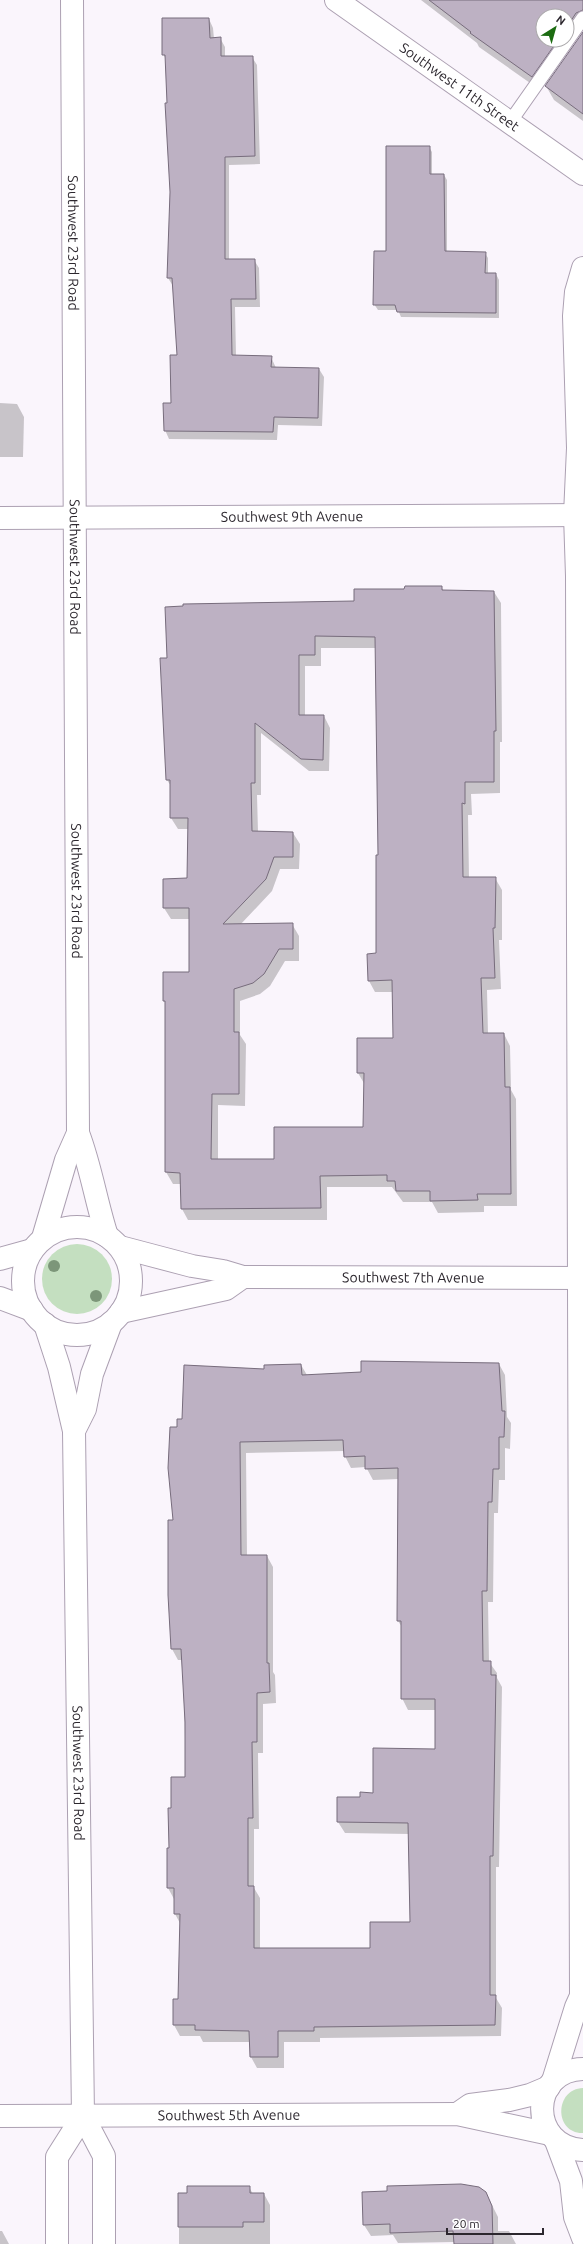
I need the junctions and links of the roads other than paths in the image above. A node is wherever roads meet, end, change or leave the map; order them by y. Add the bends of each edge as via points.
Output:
1 (72, 0) edge
2 (336, 0) edge
3 (583, 18) edge
4 (510, 122) junction
5 (583, 174) edge
6 (583, 268) edge
7 (579, 515) edge
8 (76, 517) junction
9 (0, 518) edge
10 (78, 1134) junction
11 (114, 1241) junction
12 (38, 1244) junction
13 (0, 1259) edge
14 (243, 1278) junction
15 (581, 1278) edge
16 (0, 1298) edge
17 (38, 1317) junction
18 (116, 1318) junction
19 (74, 1431) junction
20 (582, 1997) edge
21 (583, 2069) edge
22 (551, 2084) junction
23 (457, 2114) junction
24 (0, 2116) edge
25 (83, 2116) junction
26 (553, 2138) junction
27 (583, 2150) edge
28 (583, 2238) edge
29 (57, 2244) edge
30 (104, 2244) edge

1 - 8 street, Southwest 23rd Road
2 - 4 street, Southwest 11th Street
3 - 4 lane
4 - 5 street, Southwest 11th Street
6 - 7 street via 576,292 574,316
7 - 8 street, Southwest 9th Avenue
7 - 15 street via 577,576
8 - 9 street, Southwest 9th Avenue
8 - 10 street, Southwest 23rd Road
10 - 11 street, Southwest 23rd Road via 88,1158 96,1203
10 - 12 street, Southwest 23rd Road via 66,1160 59,1190
11 - 12 street via 95,1229 82,1226 55,1231
11 - 14 street, Southwest 7th Avenue via 192,1266 223,1271
11 - 18 street via 128,1262 132,1279 129,1297
12 - 13 street
12 - 17 street via 25,1264 23,1280 25,1296
14 - 15 street, Southwest 7th Avenue
14 - 18 street via 226,1290
15 - 20 street
16 - 17 street
17 - 18 street via 60,1332 78,1335 96,1332
17 - 19 street, Southwest 23rd Road via 59,1366
18 - 19 street, Southwest 23rd Road via 92,1374 85,1409
19 - 25 street, Southwest 23rd Road
20 - 22 street via 576,2007
21 - 22 street, Southwest 5th Avenue via 571,2071
22 - 23 street, Southwest 5th Avenue via 509,2100 470,2105
22 - 26 street via 543,2098 542,2110 544,2123
23 - 25 street, Southwest 5th Avenue
23 - 26 street, Southwest 5th Avenue
24 - 25 street, Southwest 5th Avenue
25 - 29 street via 57,2158
25 - 30 street, Southwest 23rd Road via 104,2156
26 - 27 street, Southwest 5th Avenue via 573,2150
26 - 28 street via 570,2181 574,2218

